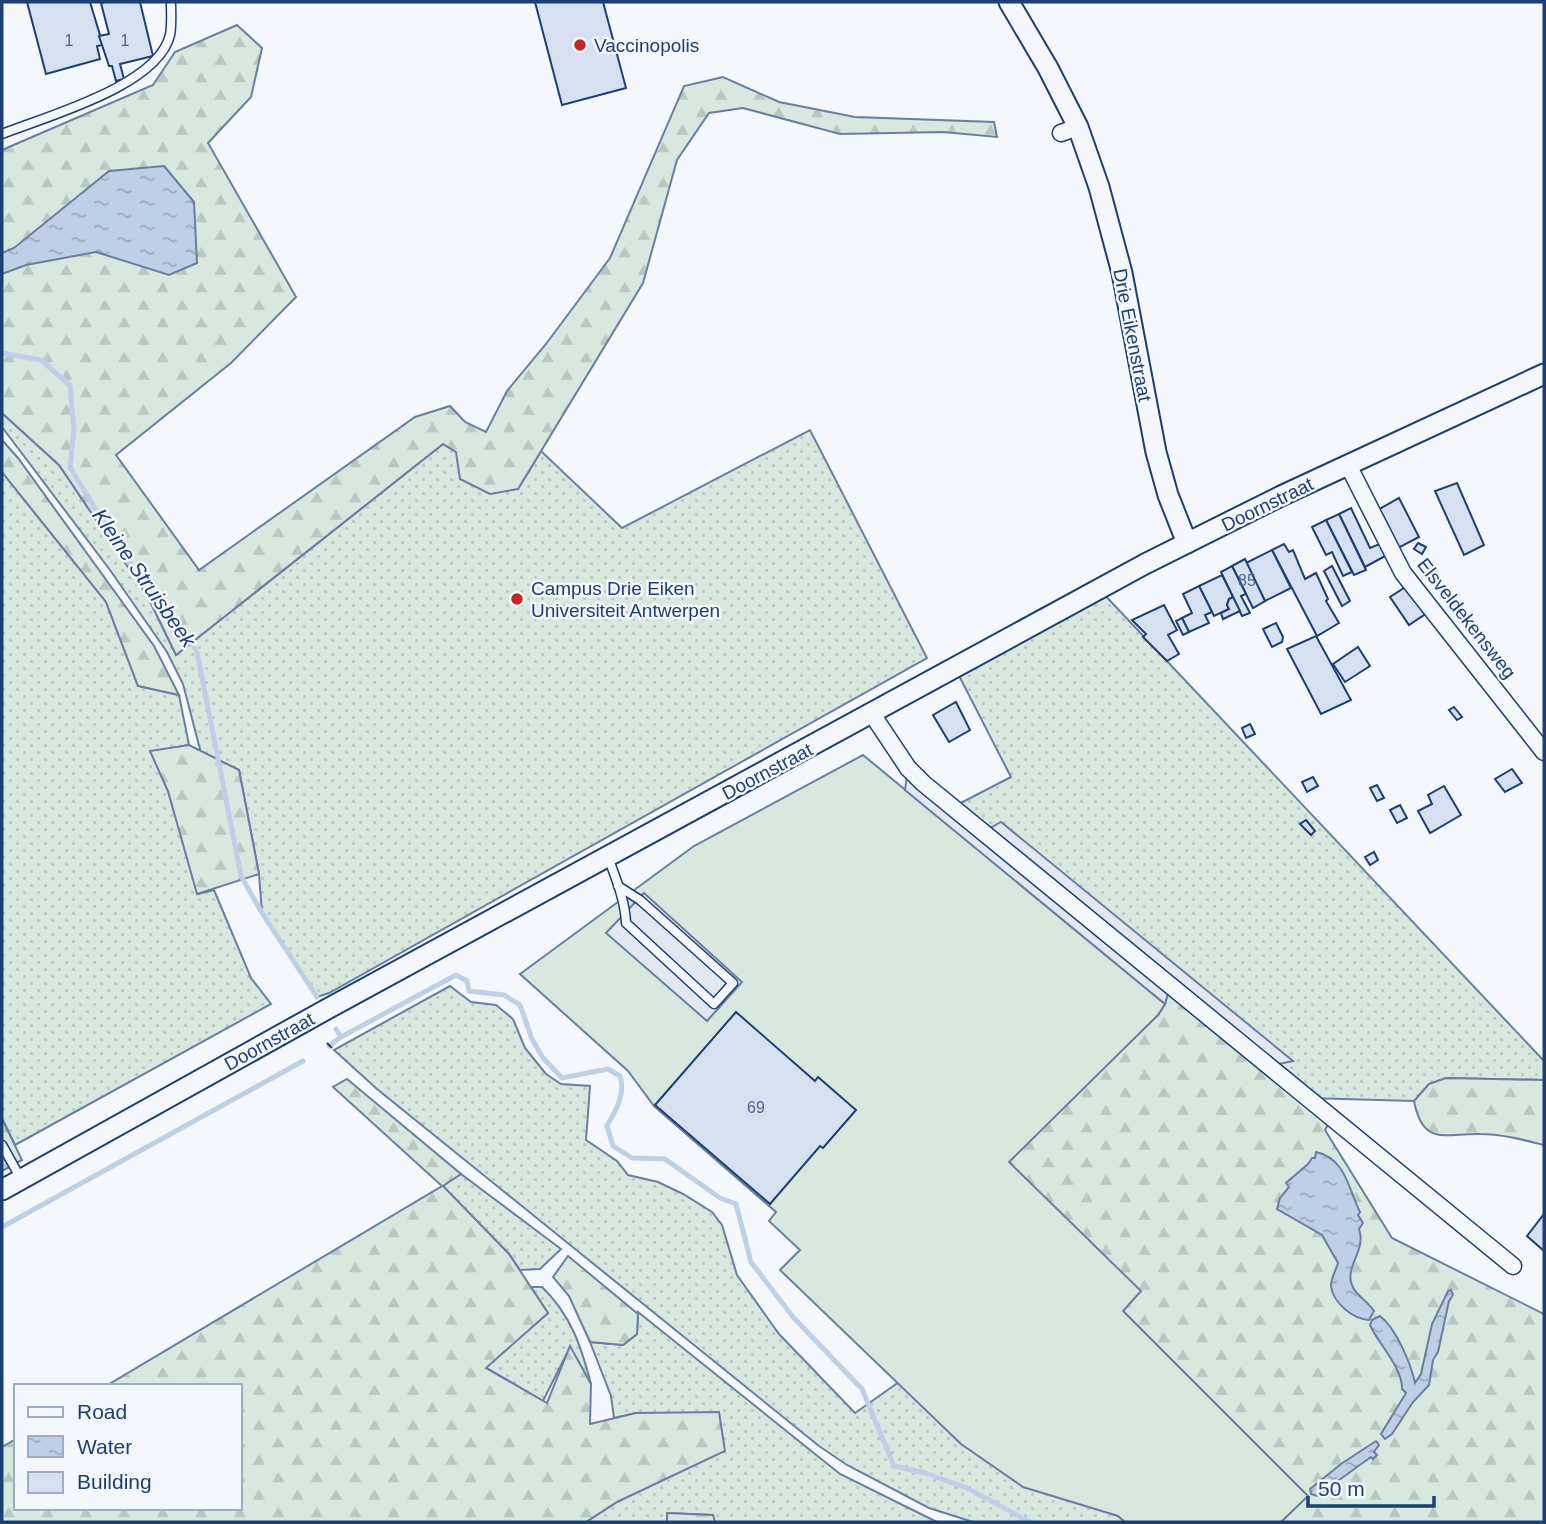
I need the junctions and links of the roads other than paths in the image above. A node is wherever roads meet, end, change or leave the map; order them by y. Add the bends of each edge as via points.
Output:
1 (171, 2) edge
2 (1009, 2) edge
3 (2, 135) edge
4 (1544, 374) edge
5 (1348, 465) junction
6 (1186, 543) junction
7 (872, 714) junction
8 (1544, 752) edge
9 (608, 857) junction
10 (618, 886) junction
11 (2, 1145) edge
12 (21, 1179) junction
13 (2, 1190) edge
14 (1513, 1266) dead end

1 - 3 lane via 170,36 153,65 125,85
2 - 6 street, Drie Eikenstraat via 1048,68 1111,228 1156,452
4 - 5 street, Doornstraat
5 - 6 street, Doornstraat
5 - 8 street, Elsveldekensweg via 1403,573
6 - 7 street, Doornstraat
7 - 9 street, Doornstraat
7 - 14 street via 923,783
9 - 10 lane
9 - 12 street, Doornstraat
10 - 10 lane via 626,923 714,1004 733,983
11 - 12 lane
12 - 13 street, Doornstraat

